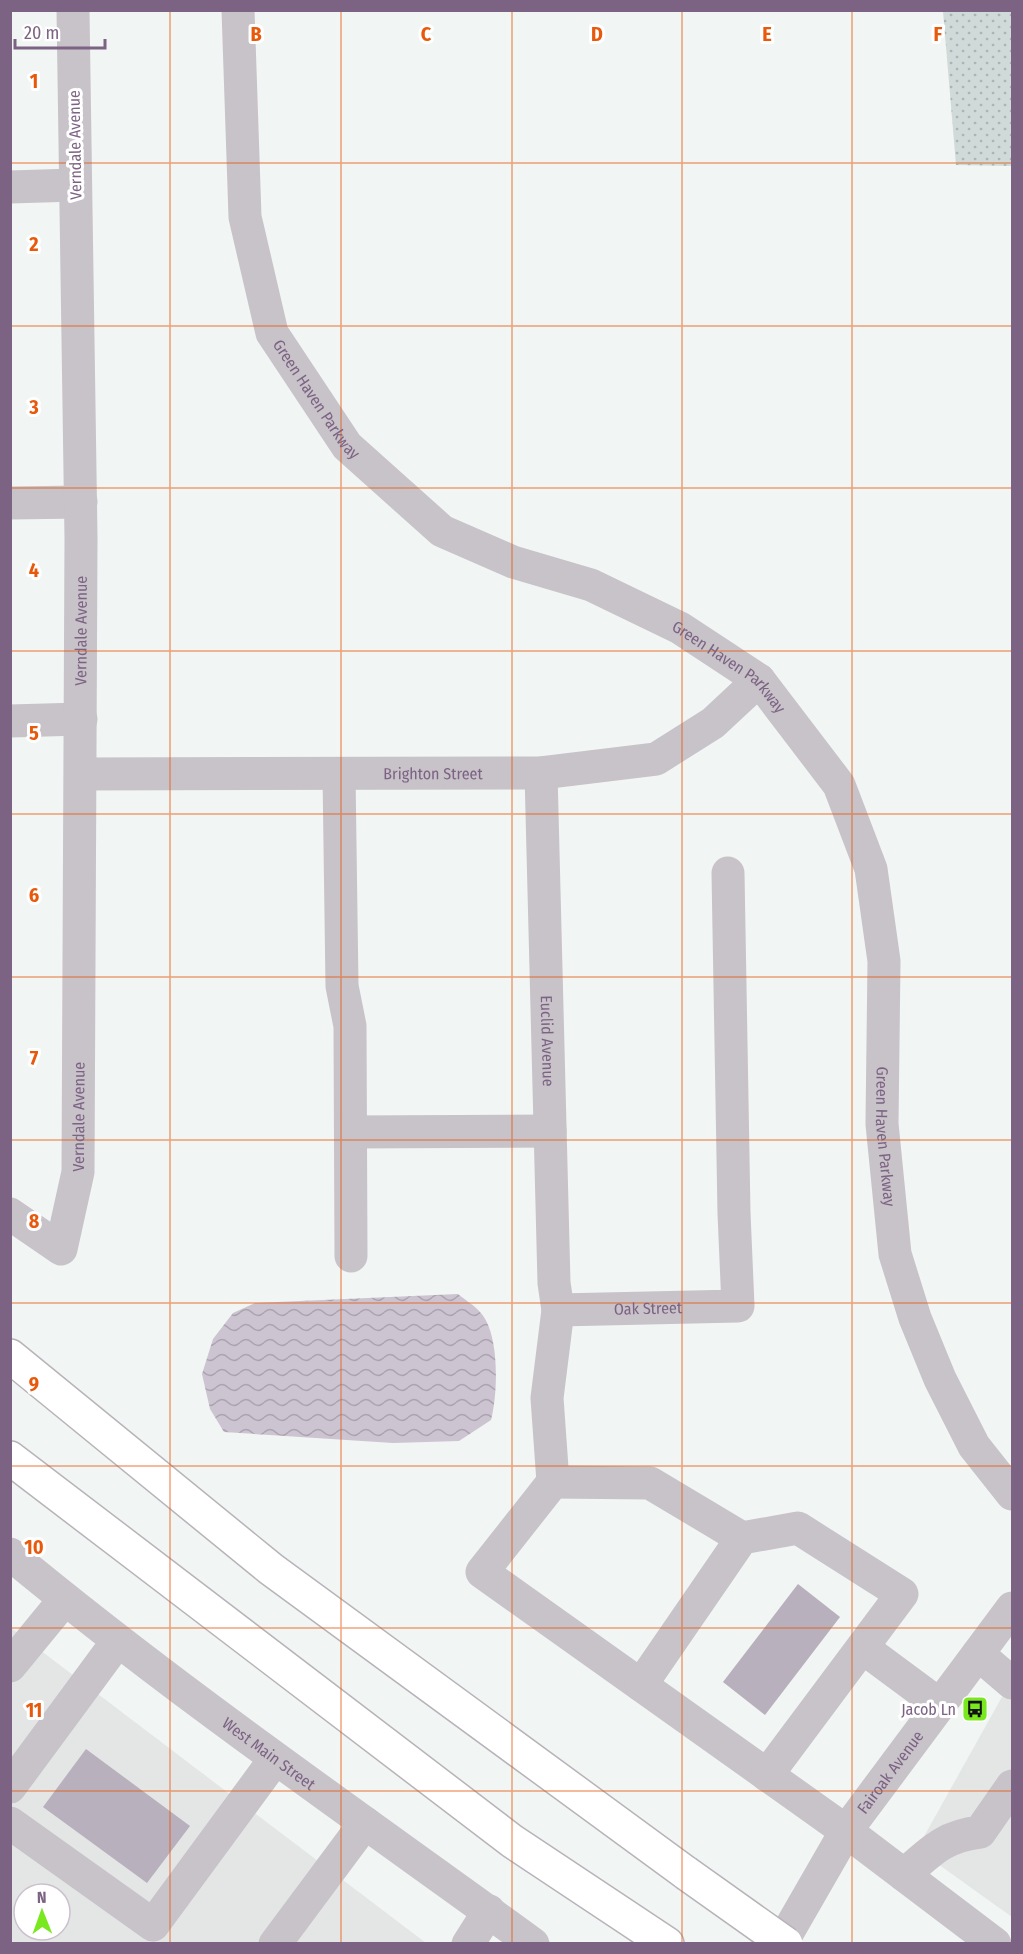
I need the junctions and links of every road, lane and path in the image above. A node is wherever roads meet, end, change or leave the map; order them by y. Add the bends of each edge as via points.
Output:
1 (73, 10) edge
2 (238, 10) edge
3 (75, 185) junction
4 (10, 187) edge
5 (81, 502) junction
6 (10, 503) edge
7 (759, 680) junction
8 (81, 719) junction
9 (10, 721) edge
10 (541, 773) junction
11 (81, 774) junction
12 (339, 774) junction
13 (728, 873) dead end
14 (550, 1131) junction
15 (351, 1132) junction
16 (10, 1214) edge
17 (351, 1256) dead end
18 (558, 1310) junction
19 (10, 1356) edge
20 (10, 1458) edge
21 (553, 1482) junction
22 (1012, 1494) edge
23 (742, 1538) junction
24 (10, 1554) edge
25 (65, 1599) junction
26 (1012, 1608) edge
27 (117, 1642) junction
28 (863, 1648) junction
29 (978, 1654) junction
30 (10, 1666) edge
31 (1012, 1683) edge
32 (641, 1684) junction
33 (940, 1704) junction
34 (274, 1759) junction
35 (767, 1775) junction
36 (1012, 1786) edge
37 (10, 1787) edge
38 (10, 1823) edge
39 (365, 1823) junction
40 (846, 1831) junction
41 (904, 1875) junction
42 (489, 1911) junction
43 (657, 1937) edge
44 (275, 1944) edge
45 (468, 1944) edge
46 (533, 1944) edge
47 (781, 1944) edge
48 (786, 1944) edge
49 (995, 1944) edge

1 - 3 street, Verndale Avenue
2 - 7 street, Green Haven Parkway via 246,217 272,333 347,446 442,531 513,562 591,585 680,628
3 - 4 street
3 - 5 street, Verndale Avenue
5 - 6 street
5 - 8 street, Verndale Avenue
7 - 10 street, Brighton Street via 713,723 656,759
7 - 22 street, Green Haven Parkway via 839,785 871,869 884,961 882,1124 895,1254 940,1379 974,1446
8 - 9 street
8 - 11 street, Verndale Avenue
10 - 12 street, Brighton Street
10 - 14 street, Euclid Avenue
11 - 12 street, Brighton Street
11 - 16 street, Verndale Avenue via 78,1172 62,1250
12 - 15 street via 342,986 351,1026
13 - 18 street, Oak Street via 738,1306
14 - 15 street
14 - 18 street, Euclid Avenue
15 - 17 street
18 - 21 street, Euclid Avenue via 547,1398
19 - 48 highway, bridge via 270,1569
20 - 43 highway via 512,1841
21 - 23 street via 650,1483
21 - 32 street via 482,1572
23 - 28 street via 798,1527 902,1594
23 - 32 street
24 - 25 street, West Main Street
25 - 27 street, West Main Street
25 - 30 street
26 - 29 street, Fairoak Avenue
27 - 34 street, West Main Street
27 - 37 street
28 - 33 street
28 - 35 street
29 - 31 street
29 - 33 street, Fairoak Avenue
32 - 35 street
33 - 40 street, Fairoak Avenue
34 - 38 street via 153,1925
34 - 39 street, West Main Street
35 - 40 street
36 - 41 street via 980,1832 940,1843
39 - 42 street, West Main Street
39 - 44 street
40 - 41 street
40 - 47 street, Fairoak Avenue
41 - 49 street
42 - 45 street
42 - 46 street, West Main Street

